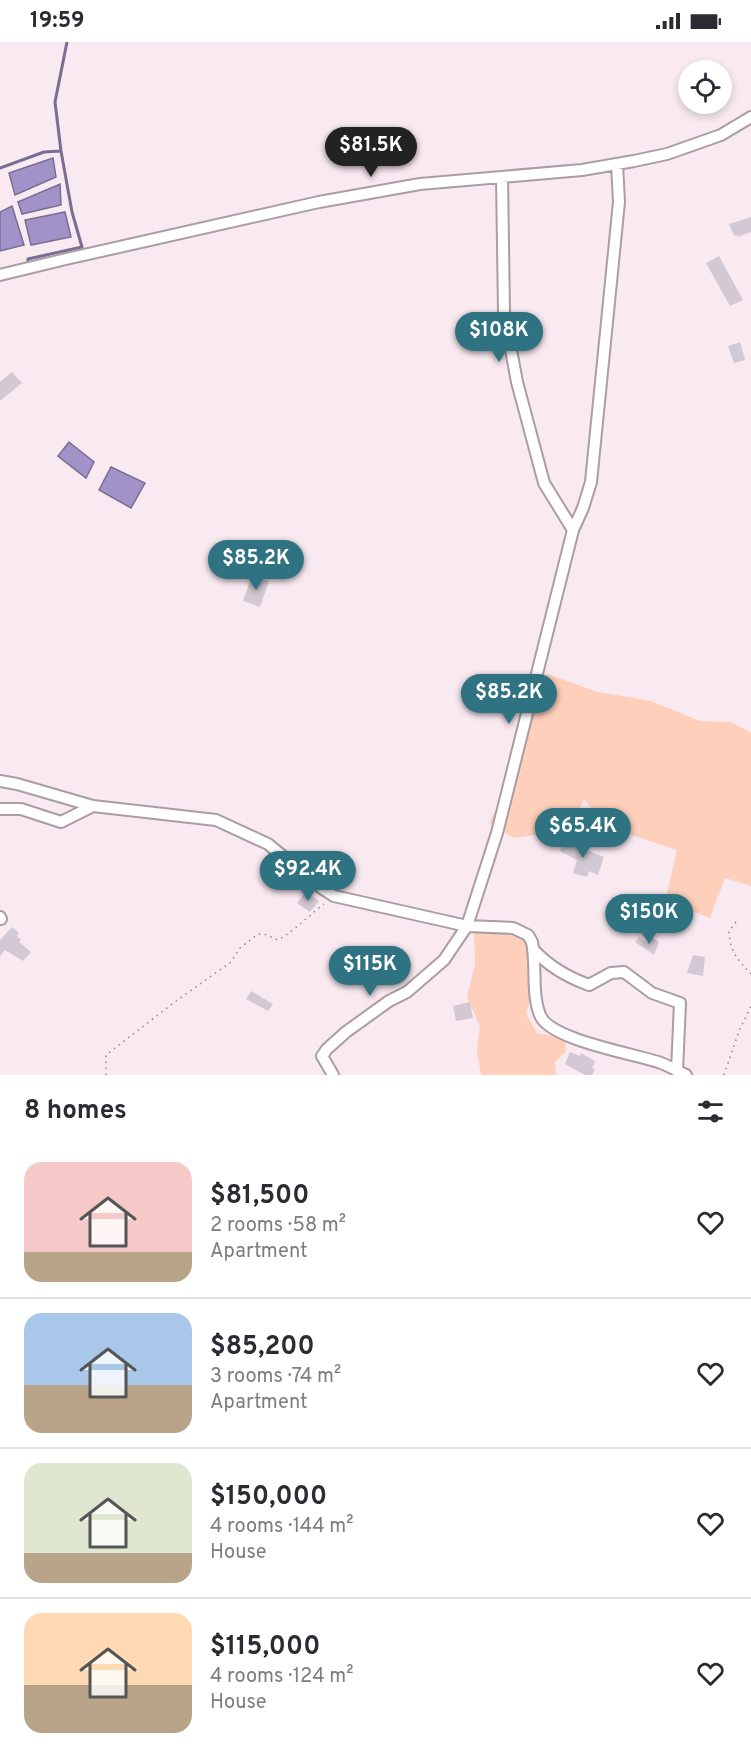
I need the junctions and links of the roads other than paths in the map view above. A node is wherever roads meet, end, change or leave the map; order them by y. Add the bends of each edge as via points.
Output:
1 (751, 117) edge
2 (617, 164) junction
3 (502, 177) junction
4 (0, 275) edge
5 (573, 530) junction
6 (0, 781) edge
7 (93, 806) junction
8 (0, 809) edge
9 (467, 926) junction
10 (534, 949) junction
11 (681, 1073) edge
12 (333, 1075) edge

1 - 2 street via 696,144
2 - 3 street
2 - 5 street via 619,202 591,482
3 - 4 street via 420,184 319,201
3 - 5 street via 504,312 517,382 544,483
5 - 9 street via 497,833
6 - 7 street
7 - 8 street via 61,822 21,809
7 - 9 street via 216,820 268,844 334,896
9 - 10 street via 513,928 528,935
9 - 12 street via 444,960 407,992 389,1001 327,1049 322,1056
10 - 11 street via 536,1002 549,1027
10 - 11 street via 545,963 589,985 624,972 652,993 680,1004

